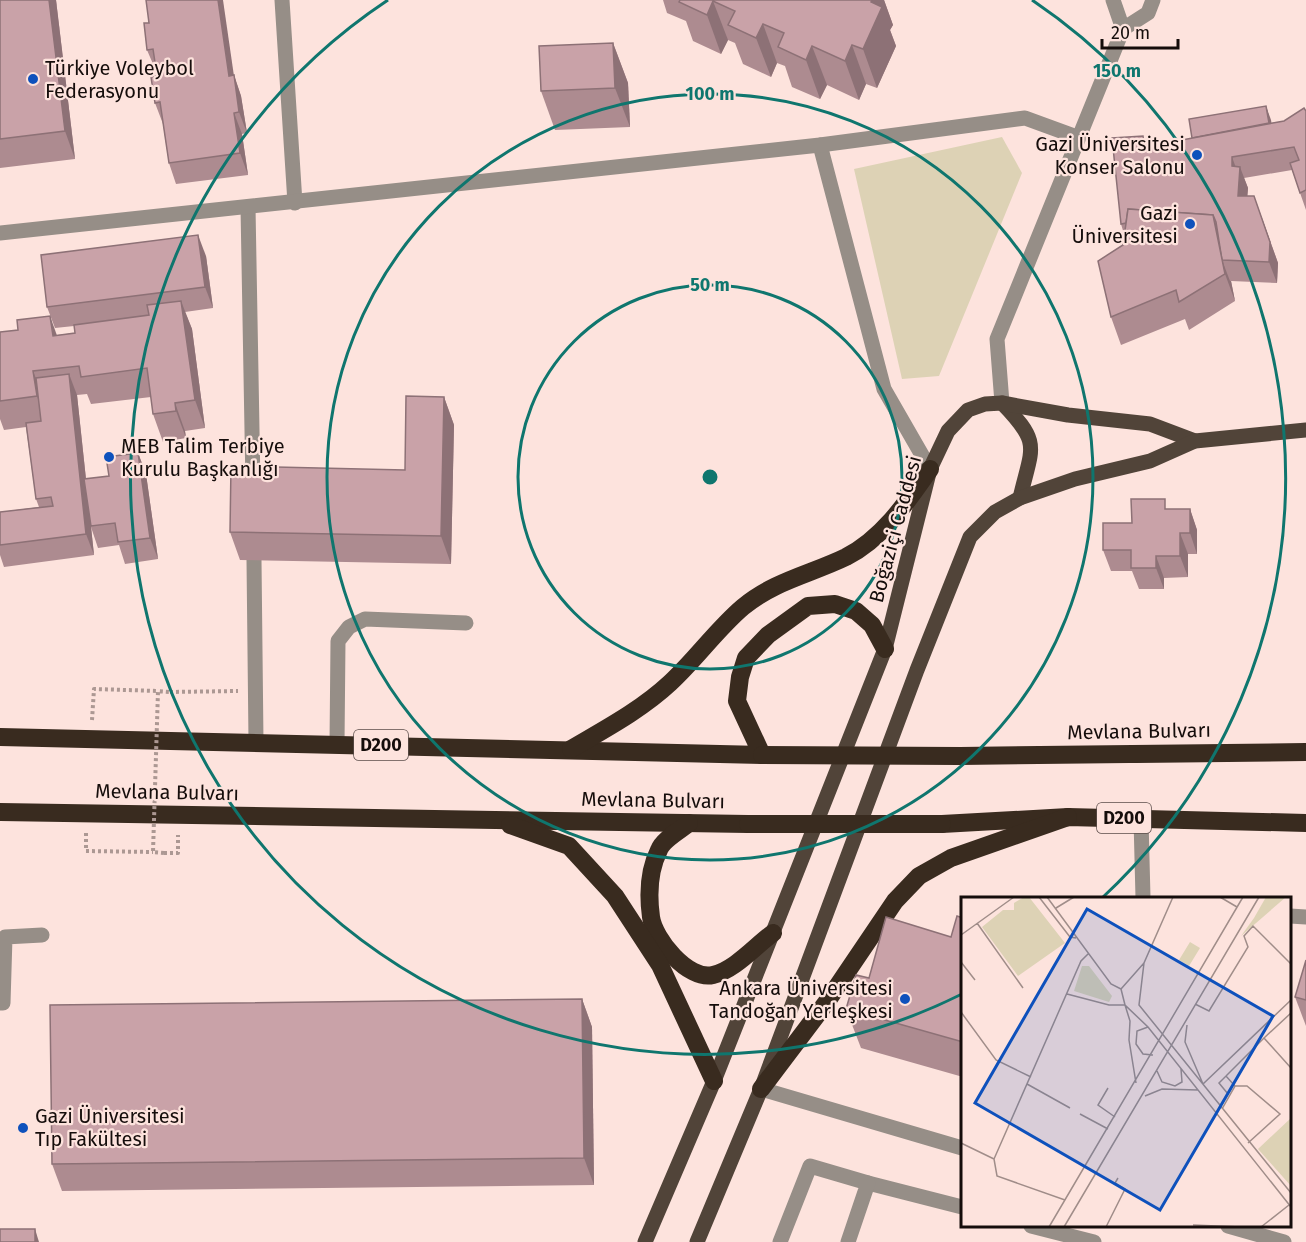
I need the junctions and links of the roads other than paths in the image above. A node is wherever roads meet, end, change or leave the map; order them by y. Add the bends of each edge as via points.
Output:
1 (282, 0) edge
2 (1113, 0) edge
3 (1153, 0) edge
4 (1123, 29) junction
5 (1077, 137) junction
6 (820, 146) junction
7 (295, 203) junction
8 (248, 207) junction
9 (0, 233) edge
10 (1002, 403) junction
11 (1305, 426) edge
12 (1195, 441) junction
13 (930, 469) junction
14 (253, 494) edge
15 (1020, 498) junction
16 (254, 560) dead end
17 (466, 623) dead end
18 (885, 649) junction
19 (0, 737) edge
20 (256, 742) junction
21 (337, 744) junction
22 (571, 750) junction
23 (1306, 752) edge
24 (762, 755) junction
25 (0, 812) edge
26 (1068, 817) junction
27 (494, 819) junction
28 (1141, 819) junction
29 (689, 823) junction
30 (1306, 823) edge
31 (1143, 897) edge
32 (1291, 916) edge
33 (1306, 917) edge
34 (773, 933) junction
35 (42, 935) dead end
36 (0, 1003) edge
37 (714, 1081) junction
38 (761, 1089) junction
39 (961, 1147) edge
40 (868, 1183) junction
41 (961, 1207) edge
42 (1035, 1227) edge
43 (1231, 1227) edge
44 (645, 1242) edge
45 (697, 1242) edge
46 (780, 1242) edge
47 (848, 1242) edge
48 (1094, 1242) edge
49 (1284, 1242) edge

1 - 7 street
2 - 4 street
3 - 4 street via 1148,13
4 - 5 street
5 - 6 street via 1025,118
5 - 10 street via 997,339
6 - 7 street
6 - 13 street via 884,389
7 - 8 street
8 - 9 street
8 - 14 street
10 - 12 main road via 1068,415 1150,423
10 - 13 main road, Boğaziçi Caddesi via 968,411 948,431
10 - 15 main road via 1024,426 1032,446
11 - 12 main road
12 - 15 main road via 1150,461 1075,479
13 - 18 main road, Boğaziçi Caddesi
13 - 22 highway via 900,513 868,542 846,556 766,590 742,608 695,659 644,705
15 - 38 main road via 994,512 970,537 953,575
16 - 20 street
17 - 21 street via 365,619 349,627 338,641
18 - 24 highway via 872,625 856,611 835,604 808,606 768,634 746,658 737,701
18 - 34 main road, Boğaziçi Caddesi
19 - 20 highway, Mevlana Bulvarı / D200
20 - 21 highway, Mevlana Bulvarı / D200
21 - 22 highway, Mevlana Bulvarı / D200
22 - 24 highway, Mevlana Bulvarı / D200
23 - 24 highway, Mevlana Bulvarı / D200, bridge
25 - 27 highway, Mevlana Bulvarı / D200
26 - 28 highway, Mevlana Bulvarı / D200
26 - 29 highway, Mevlana Bulvarı / D200, bridge via 942,824
26 - 38 highway via 951,858 918,876 895,901
27 - 29 highway, Mevlana Bulvarı / D200
27 - 37 highway via 569,846 615,896 660,965
28 - 30 highway, Mevlana Bulvarı / D200
28 - 31 street
29 - 34 highway via 659,847 650,881 651,920 672,955 697,974 710,976 723,972
32 - 33 street
34 - 37 main road, Boğaziçi Caddesi
35 - 36 street via 5,937
37 - 44 main road, Boğaziçi Caddesi
38 - 39 street
38 - 45 main road
40 - 41 street
40 - 46 street via 810,1166
40 - 47 street
42 - 48 street
43 - 49 street

